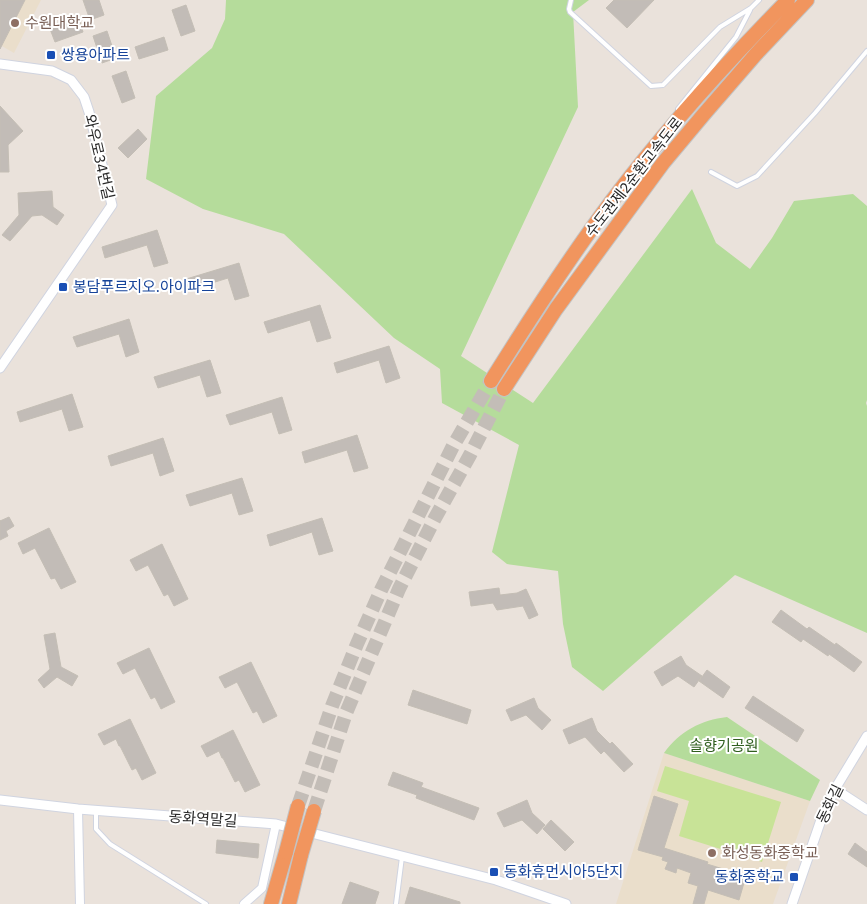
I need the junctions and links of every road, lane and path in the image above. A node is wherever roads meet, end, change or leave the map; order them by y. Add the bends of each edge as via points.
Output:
1 (571, 0) edge
2 (759, 0) edge
3 (788, 0) edge
4 (807, 0) edge
5 (751, 8) junction
6 (867, 51) edge
7 (0, 64) edge
8 (675, 113) dead end
9 (670, 122) dead end
10 (661, 139) junction
11 (711, 172) dead end
12 (0, 368) edge
13 (491, 381) tunnel mouth
14 (504, 389) tunnel mouth
15 (867, 736) edge
16 (836, 790) junction
17 (0, 800) edge
18 (298, 806) tunnel mouth
19 (78, 809) junction
20 (96, 810) junction
21 (867, 810) edge
22 (314, 811) tunnel mouth
23 (276, 824) junction
24 (402, 856) junction
25 (80, 904) edge
26 (206, 904) edge
27 (244, 904) edge
28 (271, 904) edge
29 (289, 904) edge
30 (396, 904) edge
31 (564, 904) edge
32 (792, 904) edge

1 - 5 lane via 570,12 651,86 663,85 720,27
2 - 5 lane
3 - 10 highway, 수도권제2순환고속도로 via 718,72
4 - 14 highway, 수도권제2순환고속도로 via 663,164 556,309
5 - 8 lane via 736,37
6 - 11 lane via 757,176 737,186
7 - 12 street, 와우로34번길 via 52,71 71,80 84,97 89,112 112,205
9 - 10 lane
10 - 13 highway, 수도권제2순환고속도로 via 578,248
15 - 16 street, 동화길
16 - 21 street
16 - 32 street, 동화길 via 822,817
17 - 19 street, 동화역말길
18 - 28 highway, bridge
19 - 20 street, 동화역말길
19 - 25 street
20 - 23 street, 동화역말길
20 - 26 lane via 96,829 110,844
22 - 29 highway, bridge
23 - 24 street, 동화역말길
23 - 27 street via 262,888
24 - 30 lane
24 - 31 street, 동화역말길 via 496,880

